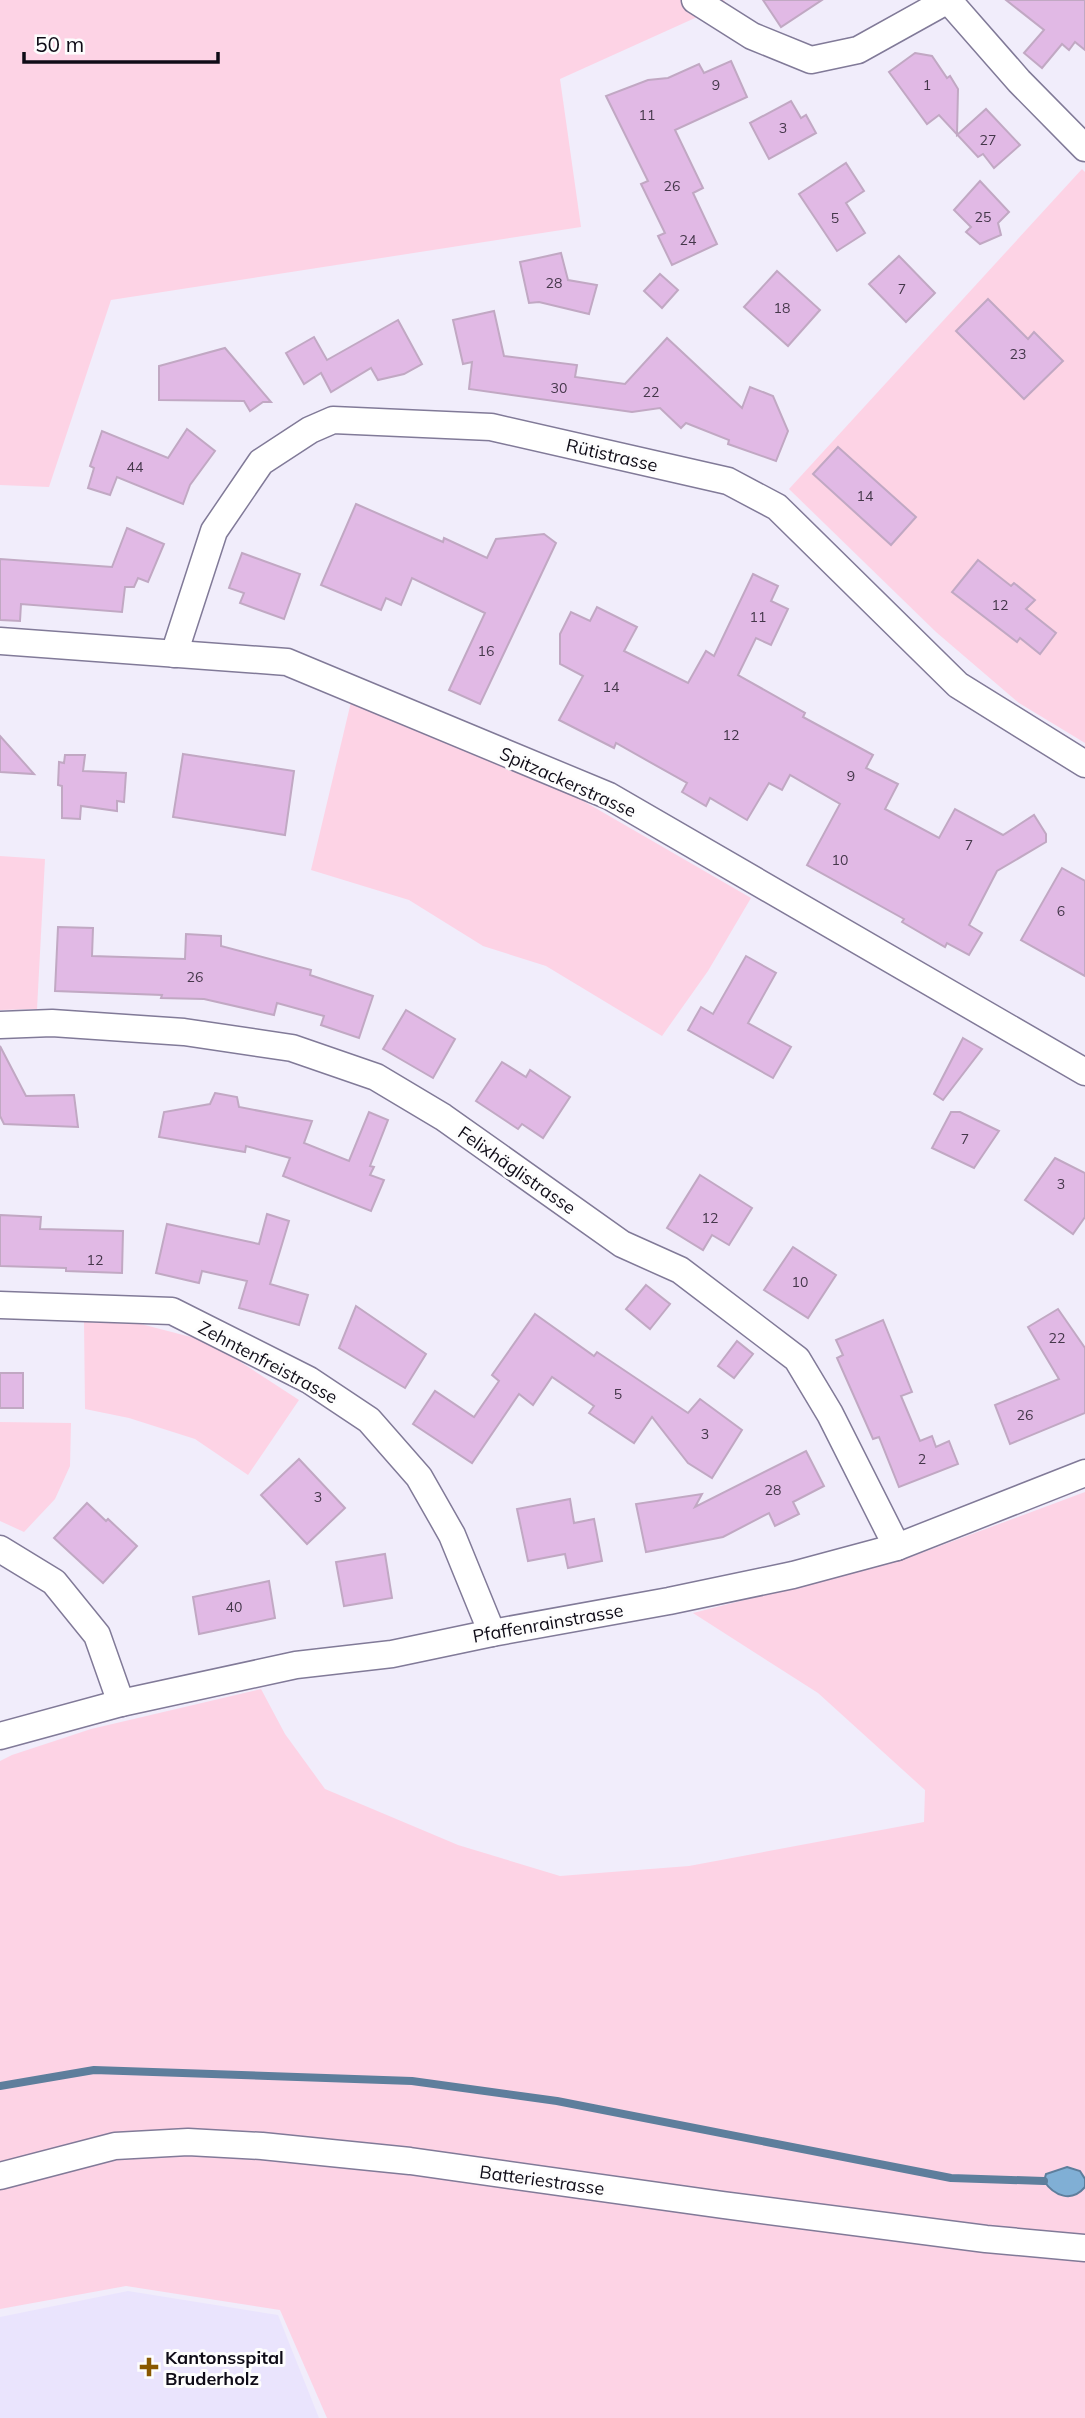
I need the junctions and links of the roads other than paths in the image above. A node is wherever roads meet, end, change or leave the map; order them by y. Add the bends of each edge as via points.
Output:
1 (948, 0) edge
2 (695, 1) edge
3 (1085, 148) edge
4 (0, 641) edge
5 (174, 654) junction
6 (1085, 764) edge
7 (0, 1025) edge
8 (1085, 1072) edge
9 (0, 1305) edge
10 (1085, 1473) edge
11 (897, 1547) junction
12 (0, 1549) edge
13 (492, 1633) junction
14 (121, 1703) junction
15 (0, 1736) edge
16 (0, 2176) edge
17 (1085, 2248) edge

1 - 2 street via 858,50 811,60 752,36
1 - 3 street via 1018,81
4 - 5 street, Spitzackerstrasse
5 - 6 street, Rütistrasse via 214,531 261,462 333,420 491,427 728,481 777,507 958,685
5 - 8 street, Spitzackerstrasse via 287,662 609,796
7 - 11 street, Felixhäglistrasse via 52,1023 184,1031 292,1048 376,1077 443,1117 622,1244 680,1270 797,1359
9 - 13 street, Zehntenfreistrasse via 172,1311 309,1380 369,1420 419,1477 452,1535
10 - 11 street, Pfaffenrainstrasse
11 - 13 street, Pfaffenrainstrasse via 793,1575
12 - 14 street via 54,1582 97,1635
13 - 14 street, Pfaffenrainstrasse via 392,1654 296,1665
14 - 15 street, Pfaffenrainstrasse
16 - 17 street, Batteriestrasse via 115,2146 188,2142 262,2146

